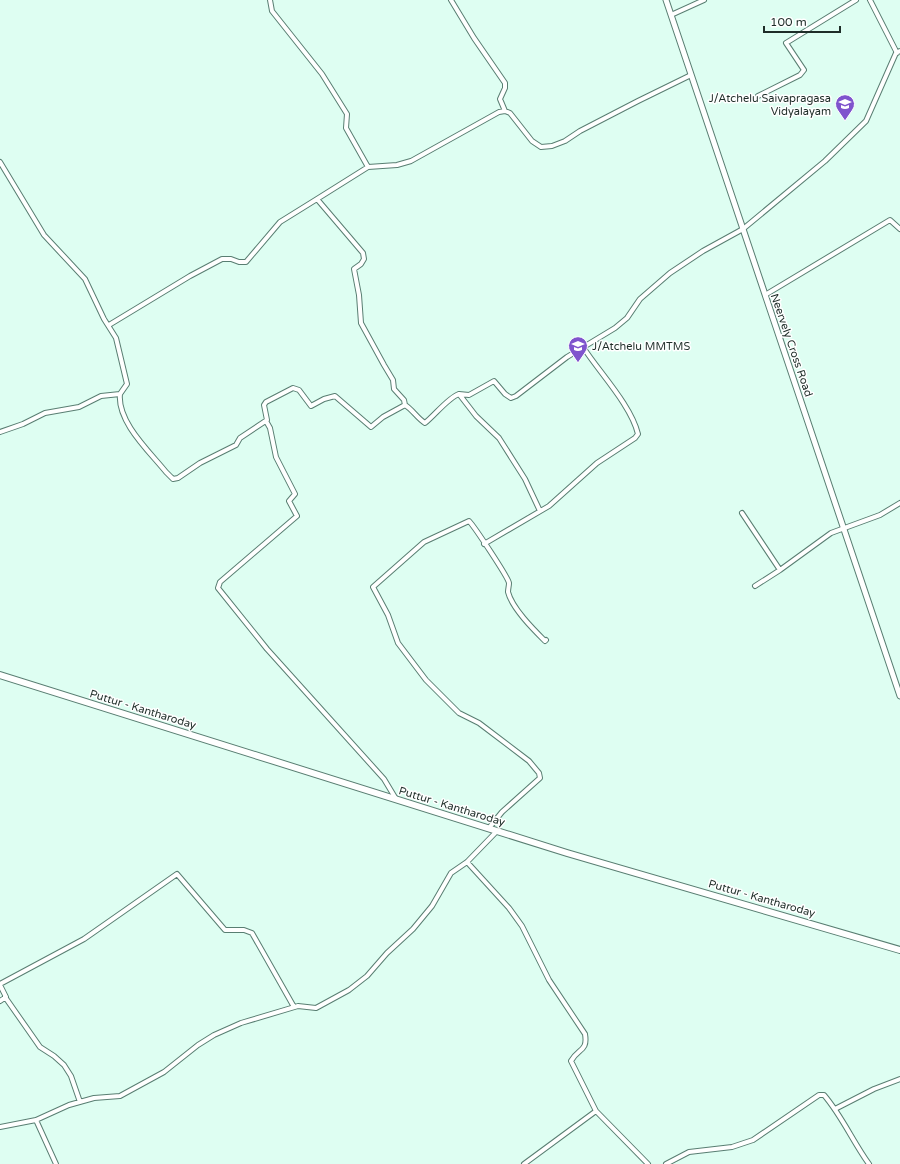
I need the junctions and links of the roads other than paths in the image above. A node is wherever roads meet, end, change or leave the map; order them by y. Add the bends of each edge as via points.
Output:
1 (270, 0) edge
2 (451, 0) edge
3 (666, 0) edge
4 (704, 0) edge
5 (856, 0) edge
6 (870, 0) edge
7 (671, 15) junction
8 (899, 52) edge
9 (691, 75) junction
10 (758, 96) dead end
11 (505, 111) junction
12 (0, 162) edge
13 (368, 168) junction
14 (317, 199) junction
15 (743, 229) junction
16 (900, 229) edge
17 (765, 295) junction
18 (109, 326) junction
19 (583, 347) junction
20 (120, 394) junction
21 (459, 394) junction
22 (405, 405) junction
23 (266, 421) junction
24 (0, 432) edge
25 (900, 503) edge
26 (540, 511) junction
27 (742, 513) dead end
28 (844, 528) junction
29 (484, 544) junction
30 (780, 570) junction
31 (755, 586) dead end
32 (546, 640) dead end
33 (0, 675) edge
34 (897, 679) edge
35 (900, 696) edge
36 (396, 799) junction
37 (489, 828) junction
38 (497, 831) junction
39 (467, 862) junction
40 (900, 950) edge
41 (0, 985) edge
42 (5, 997) junction
43 (0, 1001) edge
44 (294, 1007) junction
45 (900, 1079) edge
46 (80, 1102) junction
47 (835, 1109) junction
48 (596, 1111) junction
49 (36, 1120) junction
50 (0, 1126) edge
51 (56, 1164) edge
52 (524, 1164) edge
53 (648, 1164) edge
54 (666, 1164) edge
55 (869, 1164) edge

1 - 13 street via 272,10 322,74 347,114 346,128
2 - 11 street via 505,83 506,88 500,99
3 - 7 street, Neervely Cross Road
4 - 7 street
5 - 10 street via 786,43 804,70 800,75
6 - 8 street
7 - 9 street, Neervely Cross Road
8 - 15 street via 866,121 825,161
9 - 11 street via 552,146 541,147 532,141 510,113
9 - 15 street, Neervely Cross Road
11 - 13 street via 411,161
12 - 18 street via 44,235 85,279
13 - 14 street
14 - 18 street via 280,222 246,262 222,259
14 - 22 street via 363,253 364,259 354,269 361,323 394,380 394,389 404,400
15 - 17 street, Neervely Cross Road
15 - 19 street via 670,273 640,300 615,328
16 - 17 street via 890,220
17 - 28 street, Neervely Cross Road
18 - 20 street via 116,338 127,384
19 - 21 street via 511,398 494,381 469,395
19 - 26 street via 622,402 638,434 636,438 597,463
20 - 23 street via 122,411 128,424 173,479 236,445 240,438
20 - 24 street via 101,396 79,407 45,413
21 - 22 street via 425,423
21 - 26 street via 476,416 499,438 525,479
22 - 23 street via 383,417 371,428 335,396 311,406 300,390 293,388 266,402
23 - 36 street via 276,457 295,494 289,501 297,516 220,582 218,588 267,648 384,779
25 - 28 street via 880,515
26 - 29 street via 522,524 517,524
27 - 30 street
28 - 30 street via 831,533
28 - 34 street, Neervely Cross Road
29 - 32 street via 505,574 509,583 508,592 524,620
29 - 37 street via 475,526 469,521 461,524 424,542 373,587 388,615 398,643 426,680 459,712 479,723 529,761 539,773 540,778 502,812
30 - 31 street
33 - 36 main road, Puttur - Kantharoday
34 - 35 street, Neervely Cross Road
36 - 37 main road, Puttur - Kantharoday
37 - 38 main road, Puttur - Kantharoday
38 - 39 street
38 - 40 main road, Puttur - Kantharoday
39 - 44 street via 452,873 432,906 367,976 349,990 316,1008
39 - 48 street via 522,926 549,980 585,1034 587,1043 570,1061
41 - 42 street
41 - 44 street via 84,939 177,874 225,930 244,930 252,933
42 - 43 street
42 - 46 street via 40,1047 64,1065 71,1076
44 - 46 street via 241,1023 214,1035 164,1072 120,1096
45 - 47 street
46 - 49 street
47 - 54 street via 824,1095 819,1095 752,1140 732,1147 689,1152
47 - 55 street
48 - 52 street
48 - 53 street
49 - 50 street
49 - 51 street

